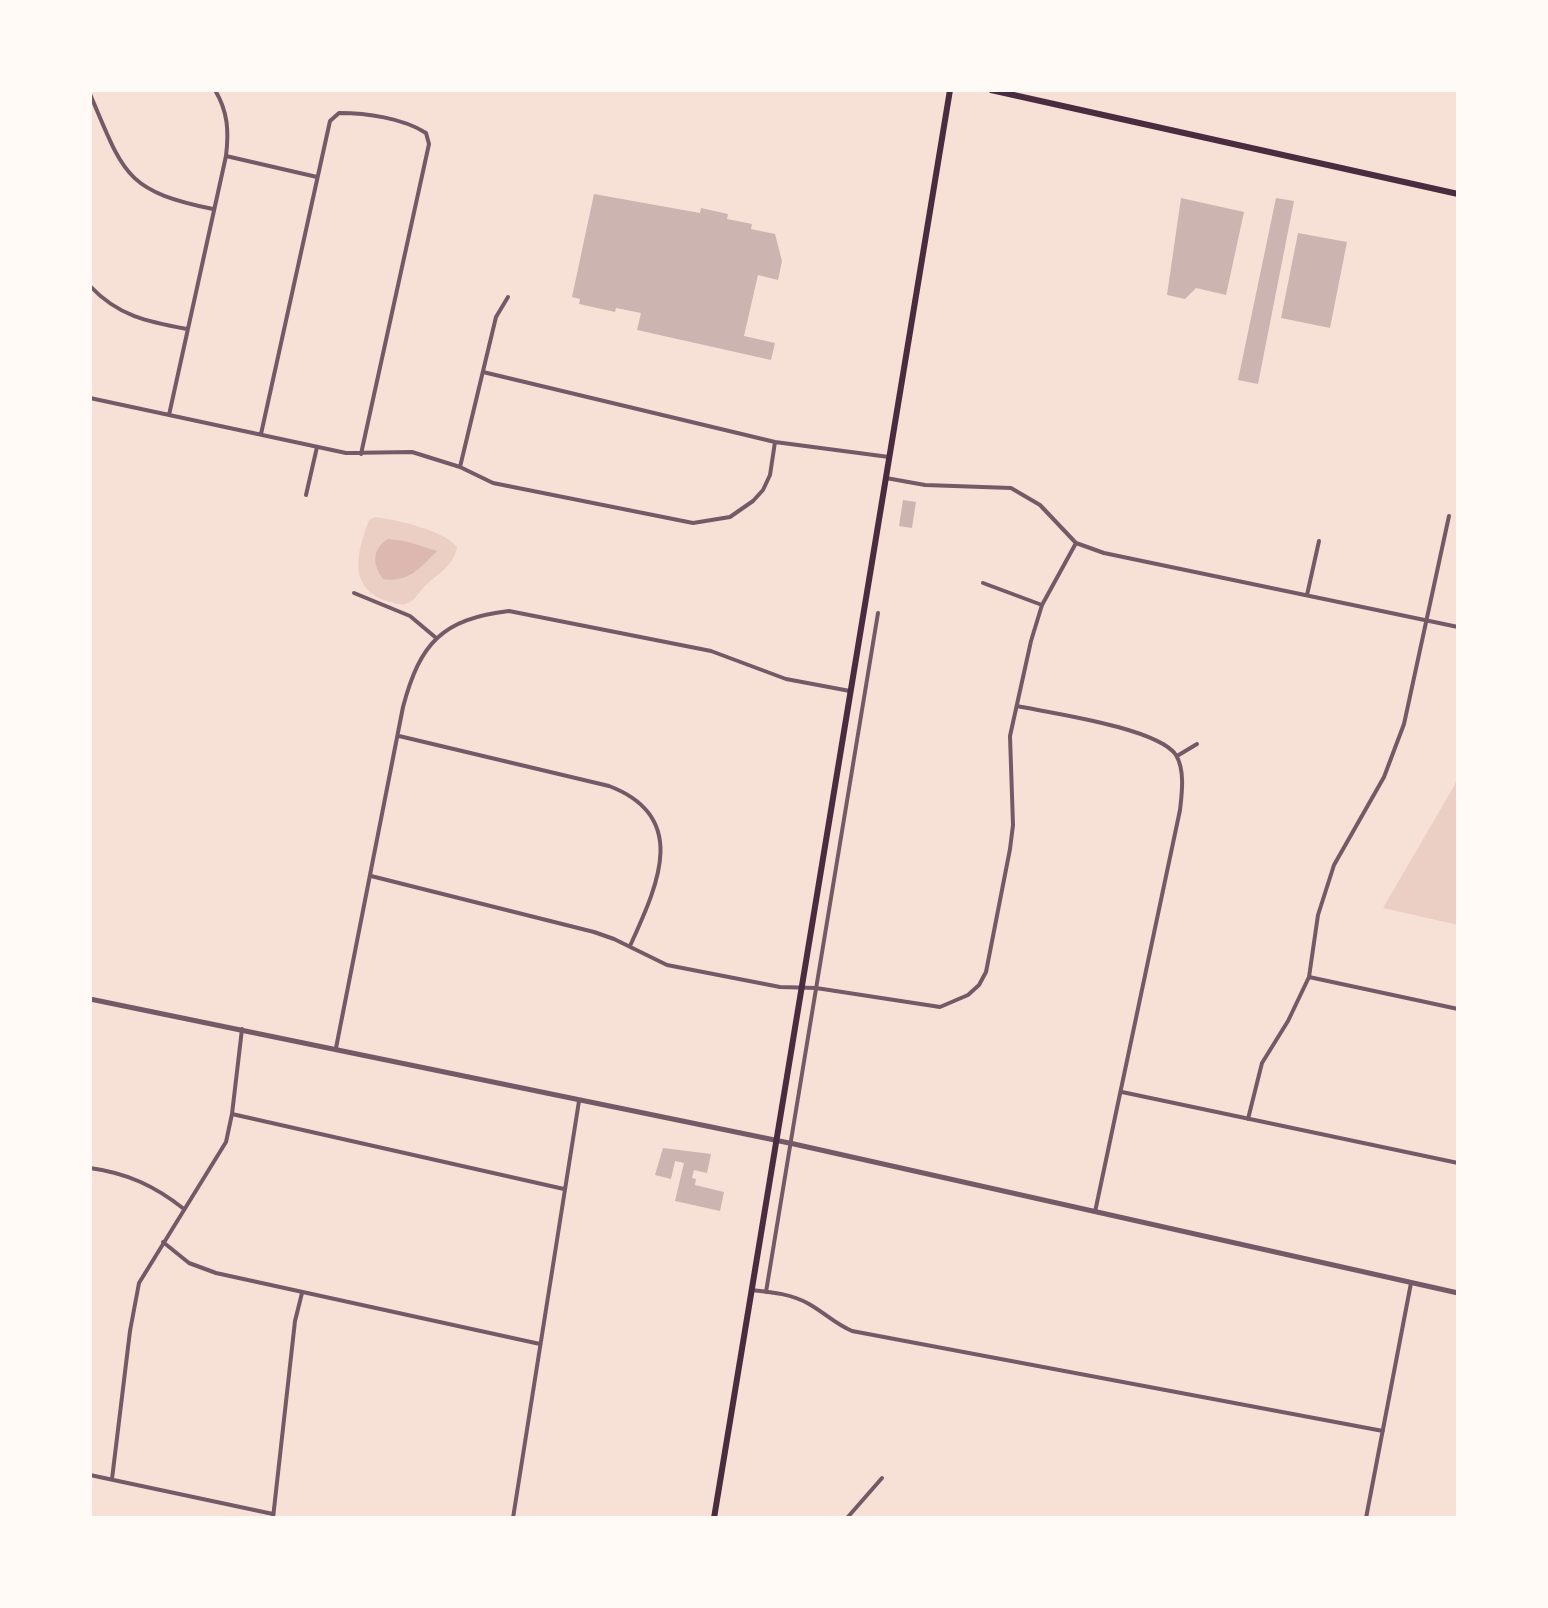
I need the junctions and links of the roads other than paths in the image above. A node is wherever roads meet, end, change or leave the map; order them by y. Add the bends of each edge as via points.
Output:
1 (215, 90) edge
2 (950, 90) edge
3 (991, 90) edge
4 (90, 94) edge
5 (226, 156) junction
6 (317, 177) junction
7 (1458, 194) edge
8 (213, 210) junction
9 (90, 286) edge
10 (508, 297) dead end
11 (187, 329) junction
12 (483, 372) junction
13 (90, 398) edge
14 (168, 415) junction
15 (261, 434) junction
16 (775, 442) junction
17 (317, 448) junction
18 (362, 454) junction
19 (890, 458) junction
20 (460, 467) junction
21 (886, 478) junction
22 (306, 496) dead end
23 (1450, 516) dead end
24 (1319, 541) dead end
25 (1076, 543) junction
26 (984, 582) dead end
27 (354, 593) dead end
28 (1307, 595) junction
29 (1042, 605) junction
30 (878, 613) dead end
31 (1427, 620) junction
32 (1458, 627) edge
33 (435, 637) junction
34 (850, 690) junction
35 (1017, 706) junction
36 (398, 736) junction
37 (1197, 744) dead end
38 (1177, 756) junction
39 (370, 876) junction
40 (630, 946) junction
41 (1309, 977) junction
42 (800, 988) junction
43 (816, 988) junction
44 (90, 999) edge
45 (1458, 1008) edge
46 (242, 1029) junction
47 (336, 1048) junction
48 (1122, 1092) junction
49 (579, 1101) junction
50 (232, 1114) junction
51 (1248, 1119) junction
52 (776, 1141) junction
53 (788, 1143) junction
54 (1458, 1163) edge
55 (90, 1168) edge
56 (565, 1190) junction
57 (184, 1208) junction
58 (1095, 1212) junction
59 (162, 1242) junction
60 (1412, 1283) junction
61 (752, 1290) junction
62 (302, 1292) junction
63 (766, 1292) junction
64 (1458, 1293) edge
65 (540, 1344) junction
66 (1383, 1431) junction
67 (90, 1475) edge
68 (882, 1478) dead end
69 (112, 1479) junction
70 (273, 1516) edge
71 (514, 1518) edge
72 (714, 1518) edge
73 (848, 1518) edge
74 (1366, 1518) edge

1 - 5 street via 225,108
2 - 19 main road
3 - 7 main road
4 - 8 street via 136,182 160,197
5 - 6 street
5 - 8 street
6 - 15 street
6 - 18 street via 330,121 339,112 426,133
8 - 11 street
9 - 11 street via 129,316
10 - 12 street via 496,317
11 - 14 street
12 - 16 street
12 - 20 street
13 - 14 street
14 - 15 street
15 - 17 street
16 - 19 street
16 - 20 street via 764,490 742,510 710,522 493,483
17 - 18 street
17 - 22 street
18 - 20 street via 412,452
19 - 21 main road
21 - 25 street via 1010,488 1040,504
21 - 34 main road
23 - 31 street
24 - 28 street
25 - 28 street
25 - 29 street
26 - 29 street
27 - 33 street via 410,616
28 - 31 street
29 - 35 street
30 - 43 street
31 - 32 street
31 - 41 street via 1396,750 1324,888
33 - 34 street via 482,614 510,612 710,651 786,679
33 - 36 street via 410,680
34 - 42 main road
35 - 38 street via 1153,738
35 - 43 street via 1010,736 1010,849 980,985 940,1007
36 - 39 street
36 - 40 street via 609,786 646,807 660,841 658,881
37 - 38 street
38 - 48 street via 1180,810
39 - 40 street
39 - 47 street
40 - 42 street via 667,965
41 - 45 street
41 - 51 street via 1262,1063
42 - 43 street
42 - 52 main road
43 - 53 street
44 - 46 street
46 - 47 street
46 - 50 street
47 - 49 street
48 - 51 street
48 - 58 street
49 - 52 street
49 - 56 street
50 - 56 street
50 - 57 street via 216,1161
51 - 54 street
52 - 53 street
52 - 61 main road
53 - 58 street
53 - 63 street
55 - 57 street via 146,1183
56 - 65 street
57 - 59 street
58 - 60 street
59 - 62 street via 188,1263
59 - 69 street via 134,1304
60 - 64 street
60 - 66 street
61 - 63 street
61 - 72 main road
62 - 65 street
62 - 70 street
63 - 66 street via 792,1296 852,1331
65 - 71 street
66 - 74 street
67 - 69 street
68 - 73 street
69 - 70 street

